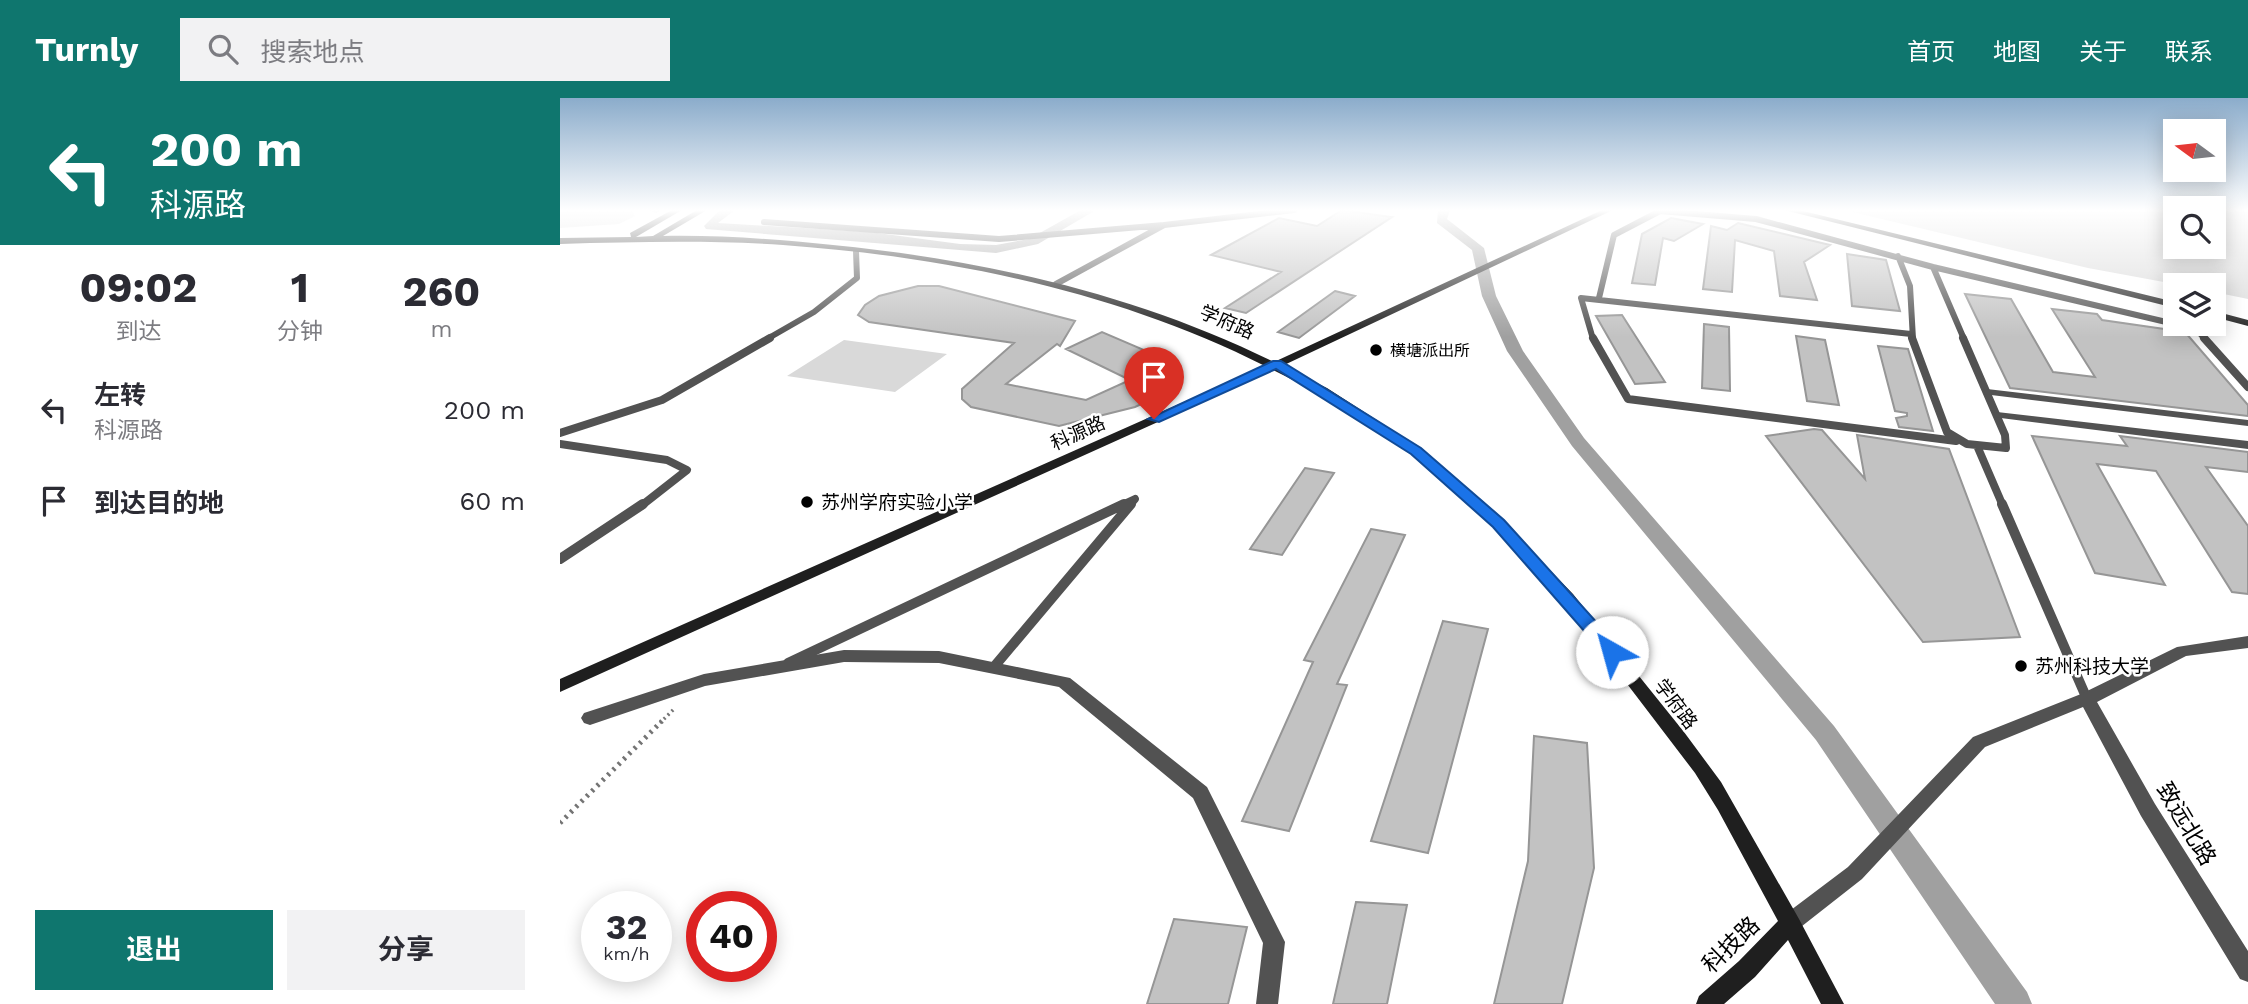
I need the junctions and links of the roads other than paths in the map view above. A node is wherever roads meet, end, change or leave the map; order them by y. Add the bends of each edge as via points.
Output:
1 (856, 252) edge
2 (866, 252) edge
3 (1114, 252) edge
4 (1519, 252) edge
5 (1610, 252) edge
6 (1884, 252) edge
7 (1960, 252) edge
8 (1898, 256) junction
9 (1933, 267) junction
10 (1056, 284) junction
11 (1599, 298) junction
12 (2163, 302) edge
13 (2226, 317) edge
14 (2248, 323) edge
15 (1911, 334) junction
16 (1277, 364) junction
17 (2248, 387) edge
18 (1987, 392) junction
19 (1997, 415) junction
20 (2248, 423) edge
21 (560, 433) edge
22 (1956, 441) junction
23 (560, 444) edge
24 (2248, 445) edge
25 (1978, 449) junction
26 (560, 559) edge
27 (2248, 642) edge
28 (780, 667) junction
29 (993, 668) junction
30 (560, 686) edge
31 (2087, 699) junction
32 (590, 718) dead end
33 (1790, 923) junction
34 (2248, 971) edge
35 (1268, 1004) edge
36 (1707, 1004) edge
37 (1833, 1004) edge

1 - 21 lane via 857,278 814,312 662,400
2 - 10 street, 学府路
3 - 10 lane
4 - 16 street, 科源路
5 - 11 lane
6 - 8 lane
7 - 12 street
8 - 9 lane
8 - 15 lane via 1910,286
9 - 17 lane via 2196,329
9 - 18 lane
10 - 16 street, 学府路 via 1149,311
11 - 15 lane
11 - 22 lane via 1581,298 1585,320 1612,377 1628,399
13 - 14 street
15 - 22 lane via 1947,432
16 - 30 street, 科源路
16 - 33 street, 学府路 via 1416,451 1508,533 1596,630 1710,780
18 - 19 lane
18 - 20 street
19 - 24 street
19 - 25 lane via 2006,448
22 - 25 lane
23 - 26 lane via 667,460 687,470
25 - 31 lane
27 - 31 street via 2183,651
28 - 29 street via 844,656 939,657
28 - 29 lane via 1135,499
28 - 32 street via 705,680
29 - 35 street via 1064,682 1200,793 1274,942
31 - 33 street via 1979,741 1855,873
31 - 34 street, 致远北路 via 2148,810
33 - 36 street, 科技路
33 - 37 street, 学府路

